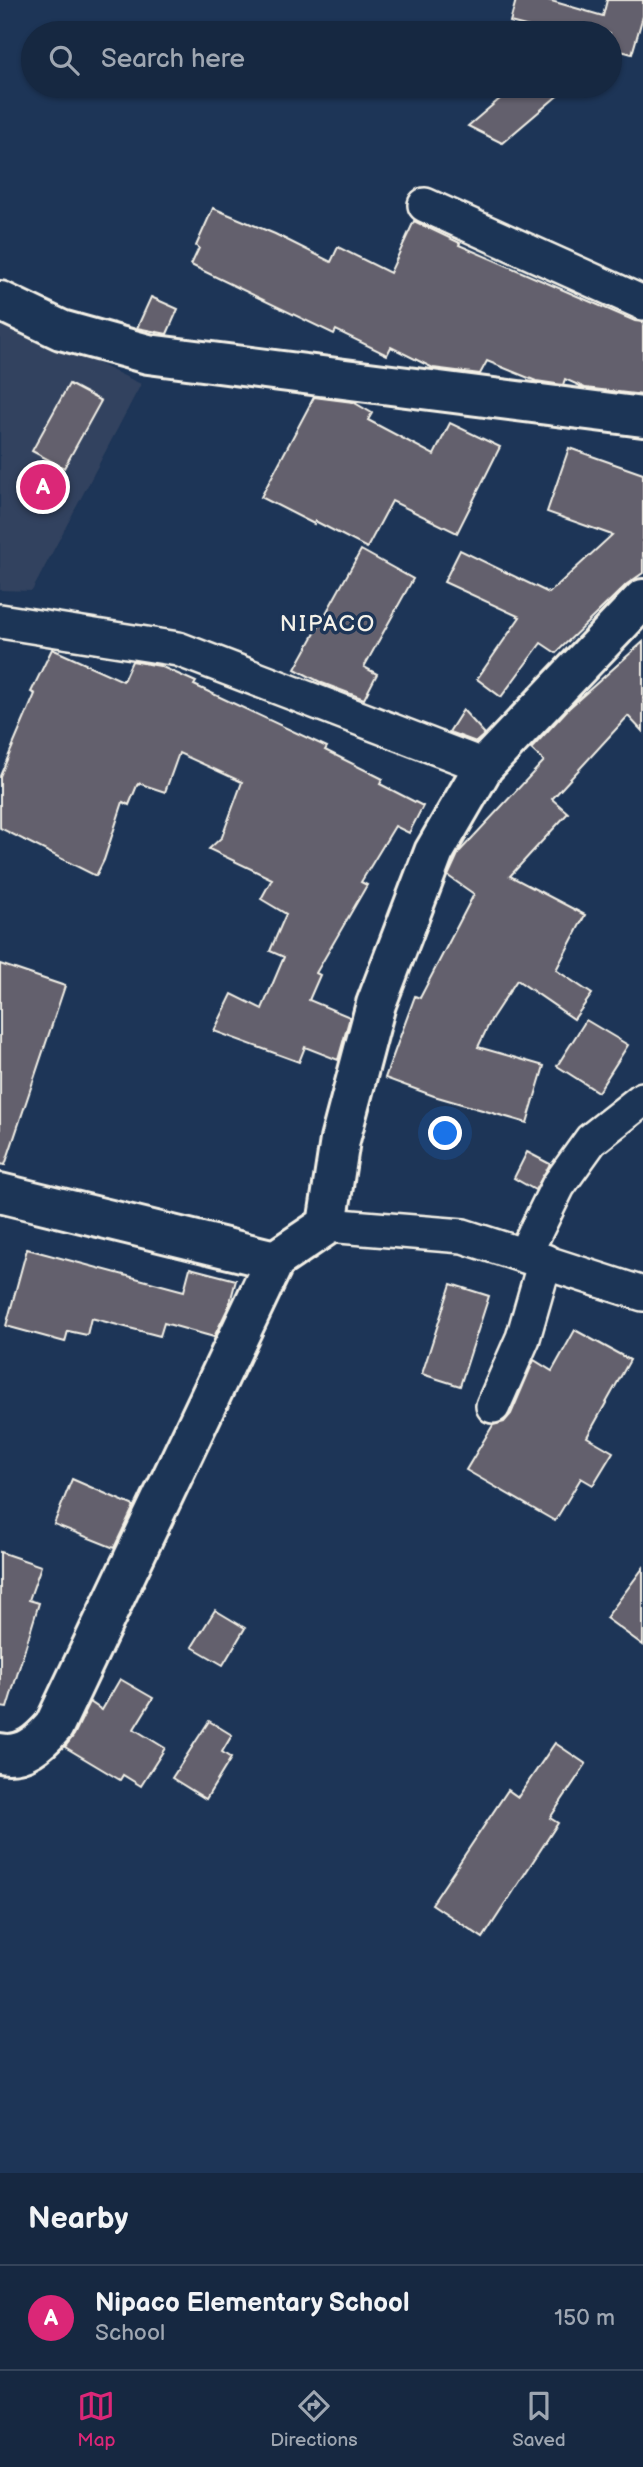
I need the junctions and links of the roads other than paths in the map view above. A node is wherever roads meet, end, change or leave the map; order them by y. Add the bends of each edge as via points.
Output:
1 (425, 205) dead end
2 (0, 301) edge
3 (643, 303) edge
4 (643, 417) edge
5 (643, 599) edge
6 (0, 621) edge
7 (484, 766) junction
8 (643, 1099) edge
9 (0, 1193) edge
10 (327, 1225) junction
11 (535, 1258) junction
12 (275, 1260) junction
13 (643, 1294) edge
14 (494, 1406) dead end
15 (0, 1754) edge

1 - 3 street
2 - 4 street via 61,330 148,354
5 - 7 street
6 - 7 street via 178,649
7 - 10 street via 434,852 376,1004 340,1140
8 - 11 street via 592,1140 558,1186
9 - 12 street
10 - 11 street via 463,1236
10 - 12 street
11 - 13 street
11 - 14 street via 523,1338
12 - 15 street via 54,1726 36,1746

